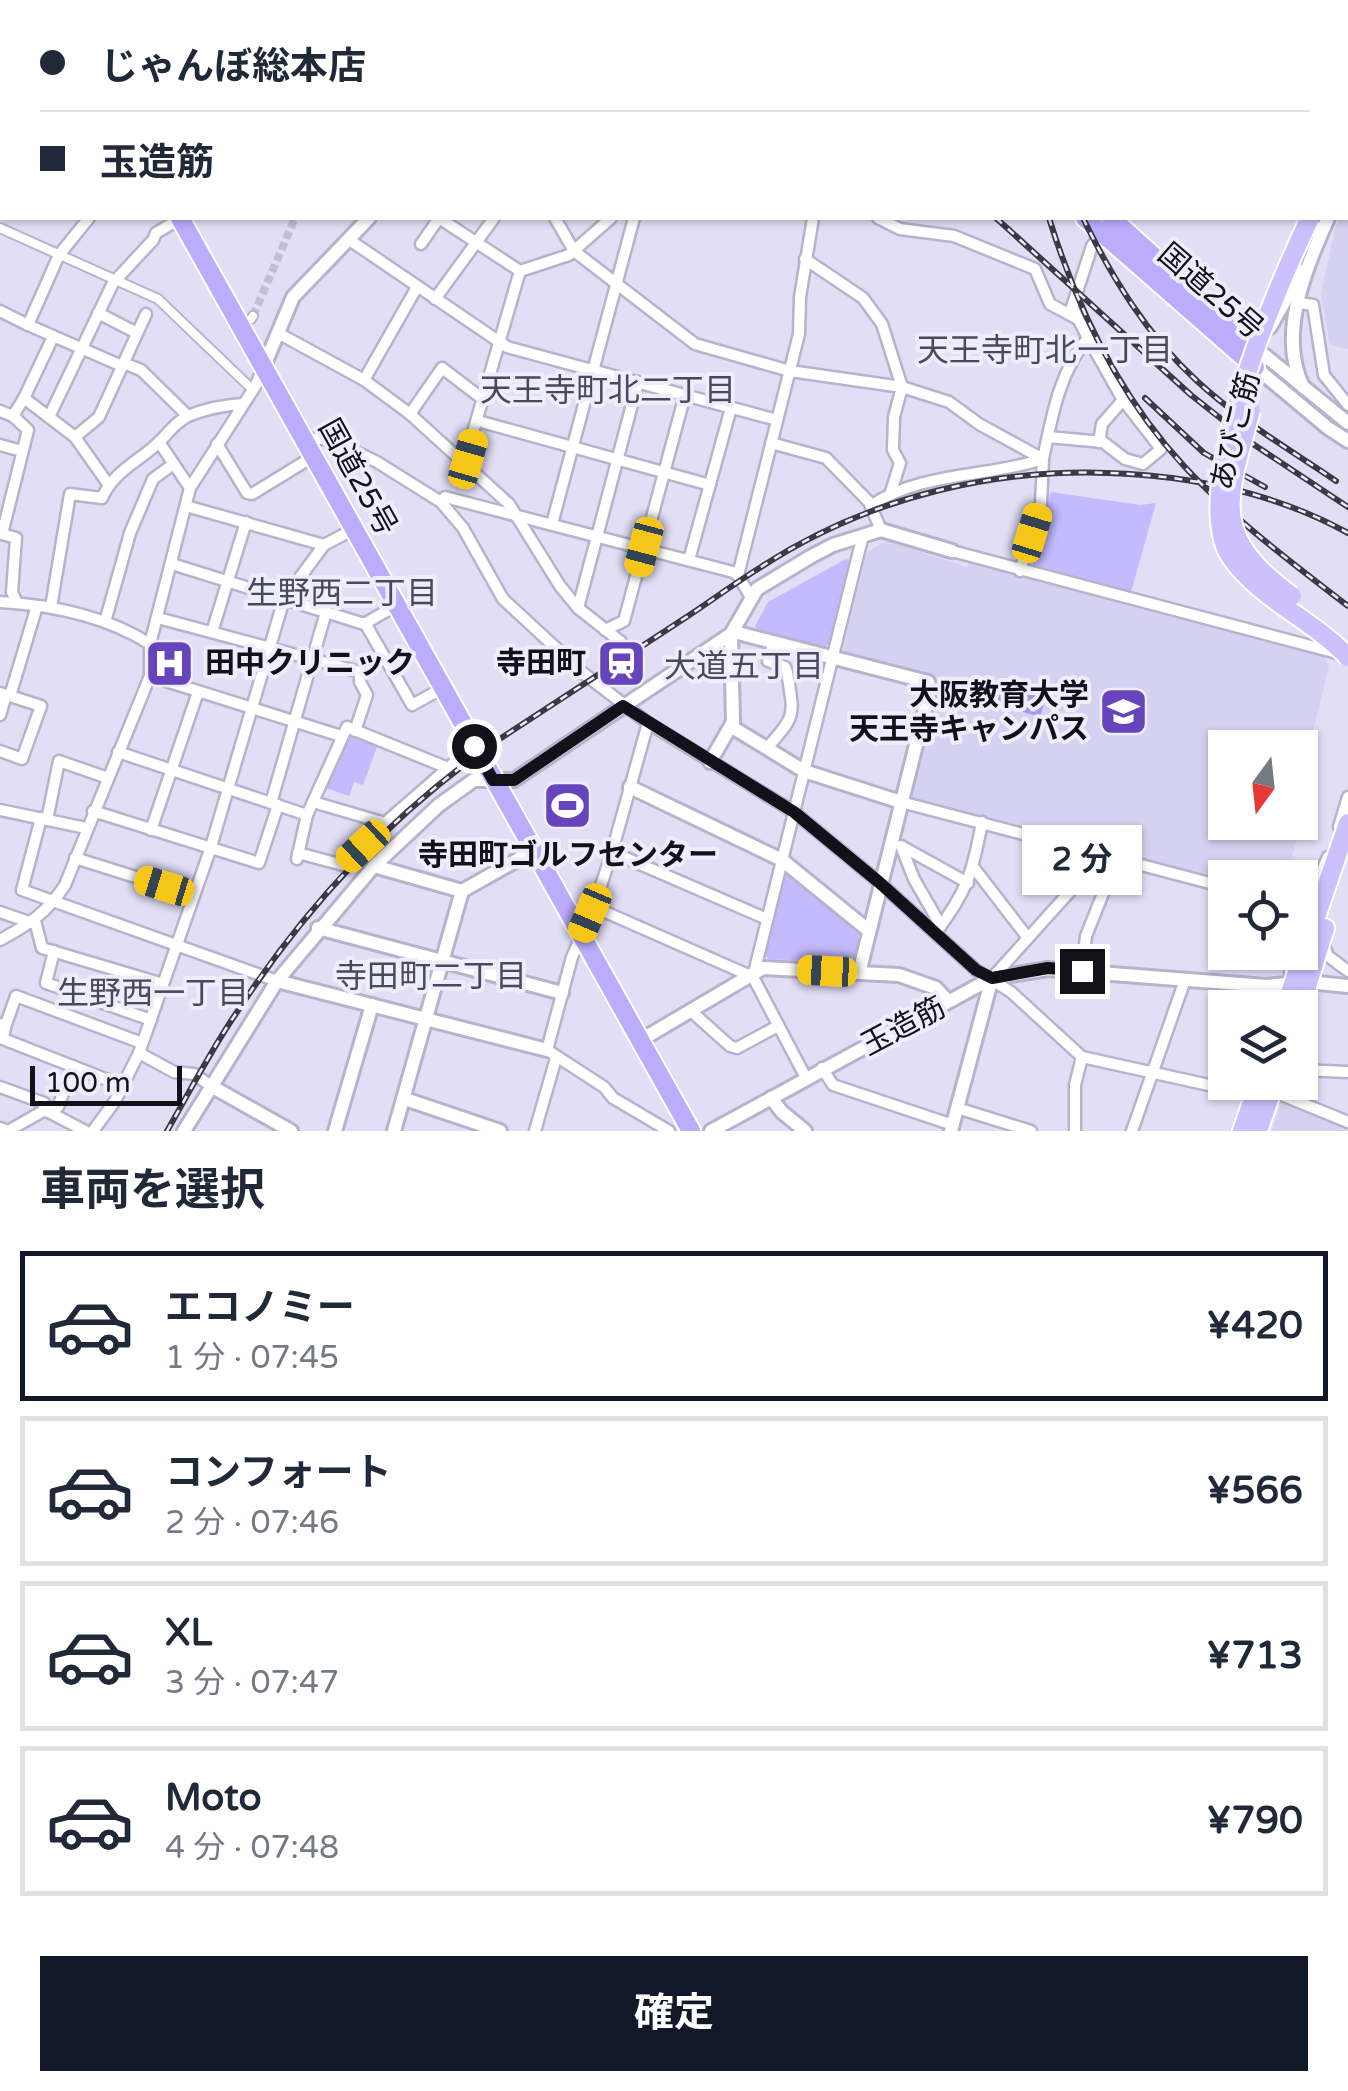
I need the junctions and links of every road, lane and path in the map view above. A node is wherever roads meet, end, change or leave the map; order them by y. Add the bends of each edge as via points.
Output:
1 (87, 220) edge
2 (177, 220) edge
3 (181, 220) edge
4 (367, 220) edge
5 (438, 220) edge
6 (442, 220) edge
7 (492, 220) edge
8 (556, 220) edge
9 (609, 220) edge
10 (633, 220) edge
11 (813, 220) edge
12 (1307, 220) edge
13 (1307, 220) edge
14 (1324, 220) edge
15 (1324, 220) edge
16 (896, 221) edge
17 (1107, 225) edge
18 (0, 228) edge
19 (348, 238) junction
20 (474, 242) junction
21 (421, 244) dead end
22 (1315, 247) junction
23 (574, 251) junction
24 (58, 256) junction
25 (805, 259) junction
26 (520, 270) junction
27 (115, 280) junction
28 (616, 284) junction
29 (417, 287) junction
30 (434, 299) junction
31 (1299, 303) junction
32 (0, 311) edge
33 (98, 314) junction
34 (146, 314) dead end
35 (1076, 318) junction
36 (28, 325) junction
37 (137, 333) junction
38 (278, 333) junction
39 (52, 337) junction
40 (1088, 338) junction
41 (499, 343) junction
42 (1252, 345) junction
43 (1231, 346) junction
44 (80, 347) junction
45 (123, 364) junction
46 (264, 366) junction
47 (1256, 367) junction
48 (592, 370) junction
49 (790, 371) junction
50 (364, 380) junction
51 (638, 382) junction
52 (902, 387) junction
53 (1303, 387) junction
54 (252, 390) junction
55 (685, 395) junction
56 (24, 398) junction
57 (484, 400) junction
58 (1123, 400) junction
59 (243, 404) junction
60 (1348, 405) edge
61 (732, 408) junction
62 (0, 411) edge
63 (410, 414) junction
64 (13, 416) junction
65 (188, 416) junction
66 (48, 417) junction
67 (478, 420) junction
68 (777, 420) junction
69 (1348, 423) edge
70 (75, 437) junction
71 (1048, 438) junction
72 (1348, 441) edge
73 (159, 442) junction
74 (1099, 442) junction
75 (771, 443) junction
76 (217, 444) junction
77 (0, 446) edge
78 (310, 448) junction
79 (572, 448) junction
80 (22, 451) junction
81 (1043, 459) junction
82 (618, 460) junction
83 (464, 463) junction
84 (172, 465) junction
85 (666, 473) junction
86 (108, 484) junction
87 (710, 485) junction
88 (190, 488) junction
89 (890, 495) junction
90 (5, 499) edge
91 (441, 502) junction
92 (872, 505) junction
93 (186, 506) junction
94 (513, 514) junction
95 (246, 522) junction
96 (552, 524) junction
97 (354, 529) junction
98 (880, 530) junction
99 (863, 535) junction
100 (599, 536) junction
101 (324, 544) junction
102 (644, 547) junction
103 (952, 552) joint
104 (690, 560) junction
105 (172, 564) junction
106 (1020, 571) junction
107 (738, 575) junction
108 (227, 582) junction
109 (6, 586) edge
110 (750, 596) junction
111 (284, 599) junction
112 (0, 602) edge
113 (17, 603) junction
114 (397, 605) junction
115 (37, 606) junction
116 (51, 608) junction
117 (578, 608) junction
118 (326, 612) junction
119 (158, 618) junction
120 (105, 622) junction
121 (365, 623) junction
122 (605, 630) junction
123 (212, 632) junction
124 (732, 633) junction
125 (1348, 640) edge
126 (621, 642) dead end
127 (774, 642) junction
128 (150, 644) junction
129 (269, 646) junction
130 (834, 656) junction
131 (313, 659) junction
132 (1348, 659) edge
133 (150, 676) junction
134 (442, 688) junction
135 (198, 692) junction
136 (5, 695) edge
137 (623, 706) junction
138 (252, 709) junction
139 (0, 716) edge
140 (294, 722) junction
141 (648, 723) junction
142 (732, 727) junction
143 (355, 730) junction
144 (341, 736) junction
145 (474, 746) junction
146 (767, 748) junction
147 (0, 751) edge
148 (118, 752) junction
149 (710, 762) junction
150 (448, 768) junction
151 (172, 770) junction
152 (804, 771) junction
153 (108, 778) junction
154 (493, 780) junction
155 (630, 788) junction
156 (229, 790) junction
157 (1348, 797) edge
158 (314, 802) junction
159 (901, 802) junction
160 (274, 804) junction
161 (0, 810) edge
162 (94, 811) junction
163 (794, 812) junction
164 (306, 815) junction
165 (44, 819) junction
166 (982, 822) junction
167 (386, 823) junction
168 (1348, 823) edge
169 (86, 828) junction
170 (151, 830) junction
171 (896, 843) junction
172 (210, 850) junction
173 (533, 851) junction
174 (612, 852) junction
175 (1102, 856) junction
176 (75, 858) junction
177 (1348, 859) edge
178 (782, 860) junction
179 (374, 866) junction
180 (974, 868) junction
181 (1318, 876) edge
182 (1082, 879) junction
183 (880, 883) junction
184 (968, 883) junction
185 (1208, 883) edge
186 (462, 891) junction
187 (193, 895) junction
188 (56, 900) junction
189 (594, 907) junction
190 (0, 912) edge
191 (767, 918) junction
192 (33, 922) junction
193 (318, 928) junction
194 (938, 929) junction
195 (868, 930) junction
196 (581, 934) junction
197 (1028, 938) junction
198 (0, 940) edge
199 (1321, 940) junction
200 (178, 944) junction
201 (54, 950) junction
202 (443, 960) junction
203 (1295, 970) edge
204 (1082, 971) junction
205 (1348, 971) edge
206 (858, 973) junction
207 (753, 976) junction
208 (992, 978) junction
209 (277, 980) junction
210 (1185, 980) junction
211 (1300, 982) junction
212 (163, 984) junction
213 (1348, 986) edge
214 (1295, 990) edge
215 (1300, 990) edge
216 (562, 992) junction
217 (948, 1001) junction
218 (372, 1005) junction
219 (692, 1012) junction
220 (151, 1020) junction
221 (428, 1020) junction
222 (3, 1026) edge
223 (778, 1026) junction
224 (641, 1040) junction
225 (141, 1048) junction
226 (552, 1054) junction
227 (1082, 1057) junction
228 (73, 1066) junction
229 (822, 1068) junction
230 (1153, 1071) junction
231 (1318, 1071) edge
232 (1348, 1072) edge
233 (806, 1078) junction
234 (1208, 1079) edge
235 (123, 1086) junction
236 (211, 1086) junction
237 (0, 1088) edge
238 (770, 1098) junction
239 (405, 1099) junction
240 (1259, 1100) edge
241 (1263, 1100) edge
242 (1294, 1100) edge
243 (957, 1108) junction
244 (50, 1113) junction
245 (1348, 1122) edge
246 (0, 1128) edge
247 (952, 1128) edge
248 (288, 1130) edge
249 (8, 1131) edge
250 (50, 1131) edge
251 (84, 1131) edge
252 (93, 1131) edge
253 (184, 1131) edge
254 (336, 1131) edge
255 (394, 1131) edge
256 (500, 1131) edge
257 (535, 1131) edge
258 (669, 1131) edge
259 (691, 1131) edge
260 (710, 1131) edge
261 (805, 1131) edge
262 (1032, 1131) edge
263 (1075, 1131) edge
264 (1132, 1131) edge
265 (1242, 1131) edge
266 (1258, 1131) edge

1 - 24 street
2 - 27 street via 156,232
3 - 46 highway, 国道25号
4 - 19 street
5 - 21 street
6 - 20 street
7 - 20 street
8 - 23 street
9 - 23 street
10 - 28 street
11 - 25 street
12 - 42 street
13 - 132 main road, あびこ筋, bridge via 1253,359 1220,475 1218,528 1250,581
14 - 22 street
15 - 125 main road, あびこ筋, bridge via 1262,366 1228,505 1240,545 1258,568
16 - 35 street via 900,230 954,236 1035,269 1050,304
17 - 35 street via 1084,265 1072,308
17 - 42 highway, 国道25号
17 - 43 highway, 国道25号
18 - 24 street
19 - 29 street
19 - 38 street via 293,296
20 - 26 street
20 - 30 street
22 - 31 street
22 - 42 street via 1273,324
23 - 26 street
23 - 28 street
24 - 27 street
24 - 36 street
25 - 49 street
25 - 52 street via 864,298 882,324
26 - 41 street
27 - 33 street
27 - 54 street via 158,298
28 - 48 street
28 - 49 street via 694,344
29 - 30 street
29 - 50 street
30 - 41 street
31 - 53 street via 1290,339
31 - 60 street via 1313,306 1324,375
32 - 36 street
33 - 37 street
33 - 44 street
34 - 37 street
35 - 40 street
36 - 39 street
37 - 45 street
38 - 46 street
38 - 50 street
39 - 44 street
39 - 56 street
40 - 58 street
40 - 71 street via 1062,380
41 - 48 street
41 - 57 street
42 - 43 street
42 - 47 street
42 - 53 street
43 - 47 highway, 国道25号
44 - 45 street
44 - 66 street
45 - 65 street via 141,370
45 - 70 street via 99,417
46 - 54 street
46 - 78 highway, 国道25号
47 - 72 street
48 - 51 street
48 - 79 street
49 - 52 street
49 - 68 street
50 - 63 street
51 - 55 street
51 - 82 street
52 - 81 street via 959,406
52 - 89 street via 893,450 900,463
53 - 69 street
54 - 59 street
55 - 61 street
55 - 85 street
56 - 64 street
56 - 66 street
57 - 63 street via 442,368
57 - 67 street
58 - 74 street via 1102,424
58 - 74 street via 1161,453 1143,464
59 - 65 street
59 - 76 street
61 - 68 street
61 - 87 street
62 - 64 street
63 - 83 street
64 - 80 street via 28,430
65 - 73 street
66 - 70 street
67 - 79 street
67 - 83 street
68 - 75 street
70 - 86 street
71 - 74 street
71 - 81 street
73 - 84 street
73 - 86 street
75 - 92 street via 826,458
75 - 107 street
76 - 78 street via 252,494
76 - 88 street
77 - 80 street
78 - 91 street via 329,439
78 - 97 highway, 国道25号
79 - 82 street
79 - 96 street
80 - 90 street
81 - 89 street
81 - 106 street via 1041,503
82 - 85 street
82 - 100 street
83 - 94 street
84 - 88 street
84 - 120 street via 154,479 138,515
85 - 87 street
85 - 102 street
86 - 116 street via 102,498 70,494
87 - 104 street
88 - 93 street
89 - 92 street
90 - 109 street via 2,534 16,538
91 - 94 street via 445,497
91 - 137 street via 454,513 502,600
92 - 98 street
93 - 95 street
93 - 105 street
94 - 96 street
94 - 117 street
95 - 101 street
95 - 108 street
96 - 100 street
97 - 101 street
97 - 114 highway, 国道25号
98 - 99 street
98 - 103 street
99 - 110 street via 810,557
99 - 130 street
100 - 102 street
100 - 117 street
101 - 111 street
102 - 104 street
102 - 122 street via 624,621
103 - 106 street
104 - 107 street
105 - 108 street
105 - 119 street
106 - 132 street
107 - 110 street
108 - 111 street
108 - 123 street
109 - 113 street
110 - 124 street
111 - 118 street
111 - 129 street
112 - 113 street
113 - 115 street
114 - 121 street
114 - 134 highway, 国道25号
115 - 116 street
115 - 136 street
116 - 120 street
117 - 122 street
118 - 121 street
118 - 131 street
119 - 123 street
119 - 128 street
120 - 128 street
121 - 134 street via 412,706
122 - 126 street
123 - 129 street
124 - 127 street
124 - 137 street
124 - 142 street
127 - 130 street
127 - 146 street via 768,661 785,667 794,712
128 - 133 street
129 - 131 street
129 - 138 street
130 - 152 street
130 - 159 street via 928,682
131 - 140 street
131 - 143 street via 360,672 367,695
133 - 135 street
133 - 148 street
134 - 145 highway, 国道25号
135 - 138 street
135 - 151 street
136 - 139 street
136 - 147 street via 41,706 22,759
137 - 141 street
137 - 154 street via 514,780
138 - 140 street
138 - 156 street
140 - 144 street
140 - 160 street
141 - 149 street
141 - 155 street
142 - 146 street
142 - 149 street
143 - 144 street
143 - 150 street
144 - 158 street
145 - 150 street
145 - 154 highway, 国道25号
146 - 152 street
148 - 151 street
148 - 153 street
149 - 163 street
150 - 167 street
151 - 156 street
151 - 170 street
152 - 159 street
152 - 163 street
153 - 162 street
153 - 165 street via 60,761
154 - 173 highway, 国道25号
154 - 179 street via 474,780 439,805
155 - 174 street
155 - 178 street
156 - 160 street
156 - 172 street
157 - 181 street
158 - 164 street
158 - 167 street
159 - 166 street
159 - 171 street
160 - 164 street
160 - 172 street via 259,864
161 - 165 street
162 - 169 street
162 - 170 street
163 - 178 street
163 - 183 street
164 - 167 street via 297,856 342,865
165 - 169 street
165 - 188 street via 22,890
166 - 175 street
166 - 180 street
168 - 211 main road
169 - 176 street
170 - 172 street
171 - 183 street
171 - 184 street
171 - 194 street
172 - 187 street
173 - 186 street
173 - 196 highway, 国道25号
174 - 189 street
174 - 191 street
175 - 182 street
175 - 185 street
176 - 187 street
176 - 188 street
177 - 199 main road
178 - 191 street
178 - 195 street
179 - 186 street
179 - 193 street
180 - 184 street
180 - 197 street
182 - 197 street
182 - 204 street via 1106,886 1086,936
183 - 194 street
183 - 195 street
184 - 194 street
186 - 202 street
187 - 200 street
188 - 192 street
188 - 200 street
189 - 196 street
189 - 207 street
190 - 192 street
191 - 207 street
192 - 198 street
192 - 201 street via 42,948
193 - 202 street
193 - 209 street
194 - 208 street
195 - 206 street
196 - 216 street
196 - 224 highway, 国道25号
197 - 208 street
199 - 205 street via 1328,956
199 - 211 main road
200 - 209 street
200 - 212 street
201 - 212 street
201 - 220 street via 46,983
202 - 216 street
202 - 221 street
203 - 211 street
204 - 208 street, 玉造筋 via 1048,968
204 - 210 street, 玉造筋
206 - 207 street via 763,968
206 - 217 street via 923,982
207 - 219 street
207 - 223 street
208 - 217 street, 玉造筋
208 - 227 street
208 - 243 street
209 - 218 street
209 - 236 street
210 - 211 street, 玉造筋
210 - 230 street
211 - 213 street, 玉造筋
211 - 214 main road
211 - 215 main road
212 - 220 street
216 - 226 street
217 - 229 street, 玉造筋
218 - 221 street
218 - 254 street
219 - 223 street via 737,1048
219 - 224 street
220 - 225 street
221 - 226 street
221 - 239 street
222 - 225 street via 16,996
222 - 228 street via 3,1039
223 - 233 street
224 - 259 highway, 国道25号
225 - 235 street
225 - 236 street via 174,1072 194,1074
226 - 257 street
226 - 258 street
227 - 230 street
227 - 263 street
228 - 235 street
228 - 244 street
229 - 233 street, 玉造筋
229 - 247 street via 833,1084
230 - 234 street
230 - 264 street
231 - 232 street
233 - 238 street, 玉造筋
235 - 252 street
236 - 248 street
236 - 253 street
237 - 244 street via 44,1103
238 - 260 street, 玉造筋
238 - 261 street
239 - 255 street
239 - 256 street
240 - 265 main road
241 - 266 main road
242 - 245 street
243 - 247 street
243 - 262 street
244 - 249 street
244 - 250 street
244 - 251 street
246 - 249 street

